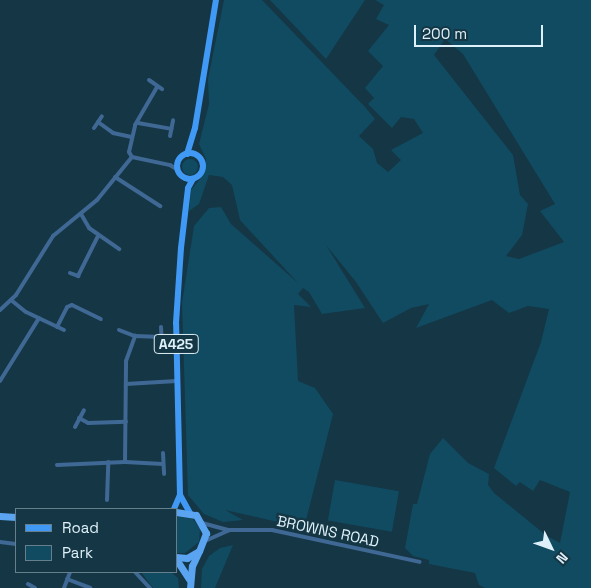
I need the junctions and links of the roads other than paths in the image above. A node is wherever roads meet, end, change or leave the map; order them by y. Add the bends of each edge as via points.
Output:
1 (216, 0) edge
2 (149, 80) dead end
3 (102, 116) dead end
4 (173, 120) dead end
5 (98, 122) junction
6 (138, 123) junction
7 (94, 128) dead end
8 (171, 129) junction
9 (170, 136) dead end
10 (132, 137) junction
11 (192, 142) junction
12 (187, 154) junction
13 (195, 155) junction
14 (132, 158) junction
15 (175, 166) junction
16 (115, 177) junction
17 (185, 178) junction
18 (193, 179) junction
19 (188, 188) junction
20 (160, 206) dead end
21 (81, 214) junction
22 (98, 236) junction
23 (119, 249) dead end
24 (70, 273) dead end
25 (11, 300) junction
26 (1, 308) edge
27 (39, 318) junction
28 (101, 318) dead end
29 (57, 326) junction
30 (161, 327) dead end
31 (64, 330) dead end
32 (119, 330) dead end
33 (135, 336) junction
34 (161, 337) junction
35 (162, 345) dead end
36 (177, 380) junction
37 (0, 381) edge
38 (126, 384) junction
39 (84, 410) dead end
40 (79, 418) junction
41 (126, 422) junction
42 (75, 427) dead end
43 (163, 453) dead end
44 (108, 462) junction
45 (125, 462) junction
46 (163, 464) junction
47 (57, 465) dead end
48 (164, 474) dead end
49 (180, 495) junction
50 (107, 500) dead end
51 (176, 508) edge
52 (178, 511) edge
53 (190, 512) junction
54 (0, 516) edge
55 (15, 517) edge
56 (202, 523) junction
57 (230, 530) junction
58 (205, 541) junction
59 (0, 542) edge
60 (15, 544) edge
61 (199, 550) junction
62 (178, 558) edge
63 (178, 561) edge
64 (420, 562) dead end
65 (70, 573) edge
66 (136, 573) edge
67 (68, 579) junction
68 (189, 580) junction
69 (28, 584) dead end
70 (35, 588) edge
71 (64, 588) edge
72 (90, 588) edge
73 (150, 588) edge
74 (190, 588) edge

1 - 11 main road
2 - 6 street via 159,88 140,112
3 - 5 street
4 - 8 street
5 - 7 street
5 - 10 street via 113,133
6 - 8 street
6 - 10 street
8 - 9 street
10 - 14 street via 129,152
11 - 12 main road
11 - 13 main road
12 - 13 main road
12 - 15 main road
13 - 18 main road via 203,167
14 - 15 street
14 - 16 street
15 - 17 main road
16 - 20 street
16 - 21 street
17 - 18 main road
17 - 19 main road, A425
18 - 19 main road, A425
19 - 36 main road, A425 via 176,323
21 - 22 street
21 - 25 street via 44,247
22 - 23 street
22 - 24 street via 78,276
25 - 26 street
25 - 27 street
27 - 29 street
27 - 37 street
28 - 29 street via 72,305 67,307
29 - 31 street
30 - 34 street
32 - 33 street
33 - 34 street
33 - 38 street via 126,361
34 - 35 street
36 - 38 street
36 - 49 main road, A425
38 - 41 street
39 - 40 street
40 - 41 street via 88,423
40 - 42 street
41 - 45 street
43 - 46 street
44 - 45 street
44 - 47 street
44 - 50 street
45 - 46 street
46 - 48 street
49 - 51 main road
49 - 53 main road
52 - 53 highway
53 - 56 highway
54 - 55 highway
56 - 57 street, BROWNS ROAD
56 - 58 highway
57 - 58 street, BROWNS ROAD
57 - 64 street, BROWNS ROAD via 272,530
58 - 61 highway
59 - 60 street
61 - 62 highway via 187,558
61 - 68 highway
63 - 68 highway
65 - 67 street
66 - 73 street
67 - 71 street
67 - 72 street
68 - 74 highway
69 - 70 street

